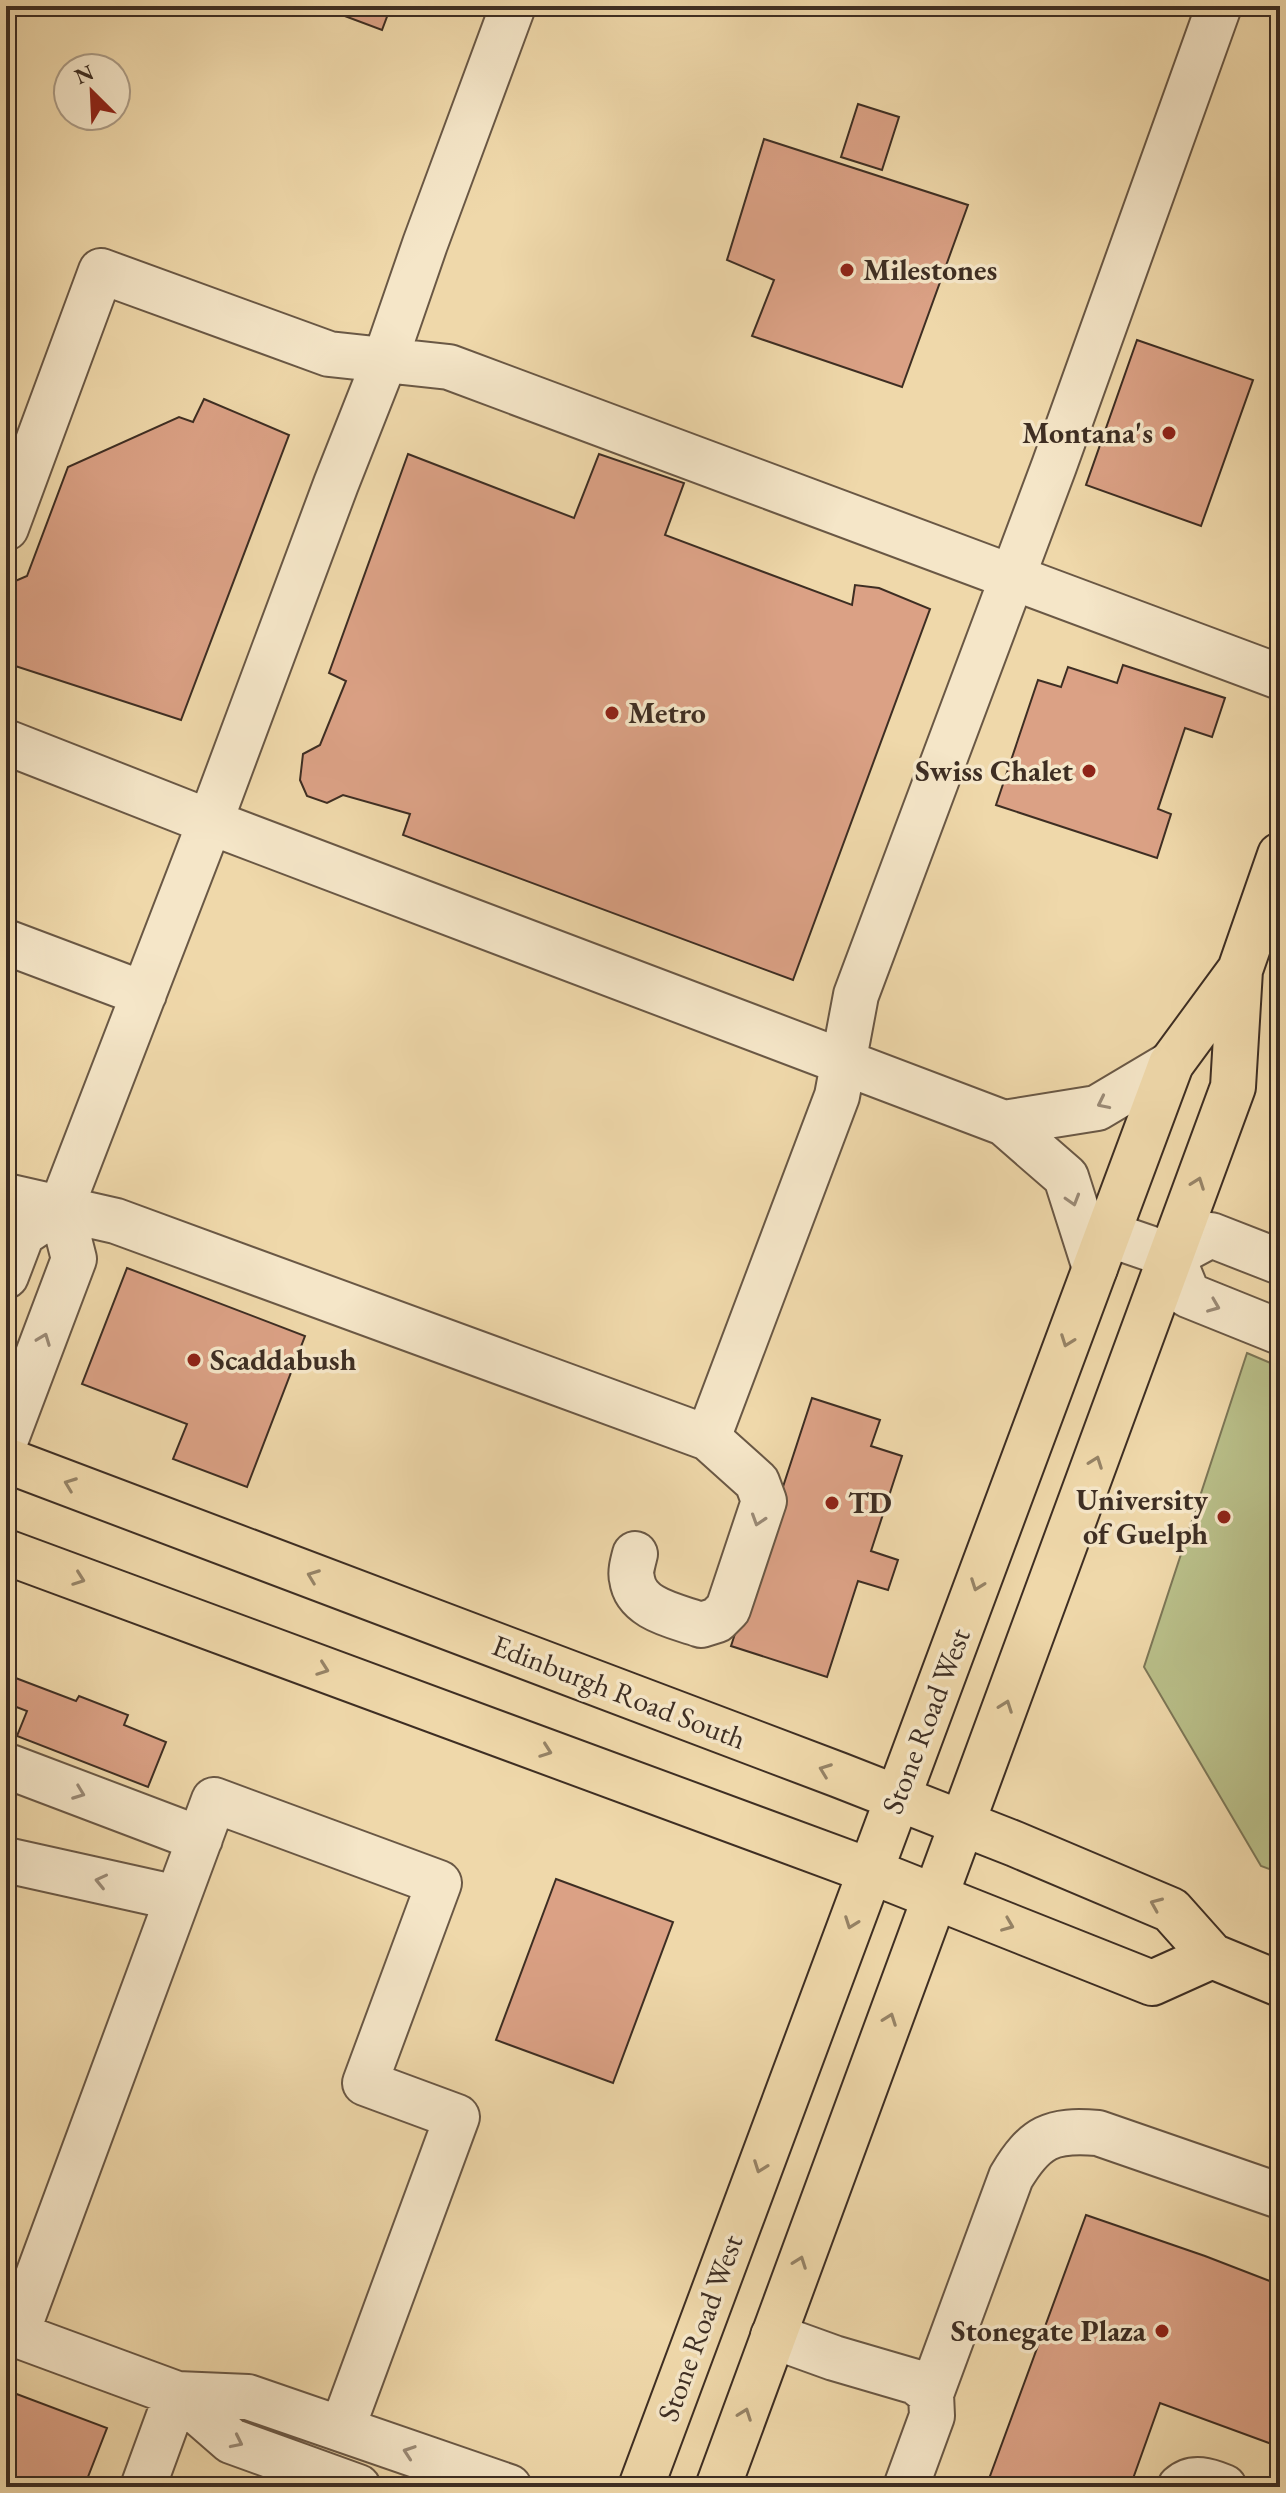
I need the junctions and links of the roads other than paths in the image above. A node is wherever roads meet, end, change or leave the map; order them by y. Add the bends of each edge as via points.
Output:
1 (513, 6) edge
2 (1219, 6) edge
3 (385, 360) junction
4 (6, 528) edge
5 (1012, 578) junction
6 (1280, 677) edge
7 (6, 742) edge
8 (210, 822) junction
9 (1280, 855) edge
10 (6, 942) edge
11 (1240, 970) junction
12 (144, 994) junction
13 (843, 1061) junction
14 (1171, 1064) junction
15 (1004, 1123) junction
16 (6, 1196) edge
17 (61, 1208) junction
18 (1101, 1251) junction
19 (1172, 1256) junction
20 (1280, 1262) edge
21 (6, 1276) edge
22 (1280, 1332) edge
23 (708, 1438) junction
24 (6, 1439) edge
25 (6, 1460) edge
26 (6, 1552) edge
27 (635, 1554) dead end
28 (6, 1768) edge
29 (898, 1798) junction
30 (963, 1823) junction
31 (200, 1839) junction
32 (6, 1860) edge
33 (870, 1871) junction
34 (935, 1897) junction
35 (177, 1898) junction
36 (1212, 1956) junction
37 (1280, 1984) edge
38 (1280, 2196) edge
39 (11, 2333) edge
40 (773, 2336) junction
41 (177, 2394) junction
42 (931, 2394) junction
43 (342, 2429) junction
44 (143, 2487) edge
45 (358, 2487) edge
46 (509, 2487) edge
47 (641, 2487) edge
48 (718, 2487) edge
49 (906, 2487) edge
50 (1180, 2487) edge
51 (1224, 2487) edge

1 - 3 lane
2 - 5 lane
3 - 4 lane via 329,354 101,271
3 - 5 lane via 449,367
3 - 8 lane
5 - 6 lane
5 - 13 lane via 856,995
7 - 8 lane
8 - 12 lane
8 - 13 lane
9 - 11 main road, Stone Road West
10 - 12 lane
11 - 14 main road, Stone Road West
19 -> 11 main road, Stone Road West via 1233,1087
12 - 17 lane
13 - 15 lane
13 - 23 lane via 837,1096
14 -> 15 lane via 1097,1108
14 - 18 main road, Stone Road West
15 -> 18 lane via 1066,1177
16 - 17 lane
17 - 21 lane via 22,1234
17 - 23 lane via 129,1226
24 -> 17 lane via 74,1259
18 - 19 lane
18 -> 29 main road, Stone Road West
19 - 20 lane via 1211,1235
19 -> 22 lane via 1188,1295
30 -> 19 main road, Stone Road West
23 -> 27 lane via 757,1482 764,1501 728,1609 701,1625 644,1603 631,1577
29 -> 25 main road, Edinburgh Road South
26 -> 33 main road
28 -> 31 lane
29 - 30 main road, Edinburgh Road South
29 - 33 main road, Stone Road West
30 - 34 main road, Stone Road West
36 -> 30 main road, Edinburgh Road South via 1171,1910
31 - 35 lane
31 - 43 lane via 214,1800 439,1883 365,2083 457,2117
35 -> 32 lane
33 - 34 main road
33 -> 47 main road, Stone Road West
34 -> 36 main road via 1152,1983
40 -> 34 main road, Stone Road West
35 - 39 lane
36 - 37 main road, Edinburgh Road South
38 - 42 lane via 1098,2133 1052,2134 1032,2146 1011,2177
39 - 41 lane
40 - 42 lane via 916,2382
48 -> 40 main road, Stone Road West
41 - 43 lane via 248,2397
41 - 44 lane
41 -> 45 lane via 231,2441
42 - 49 lane via 932,2416
46 -> 43 lane
50 - 51 lane via 1203,2479

